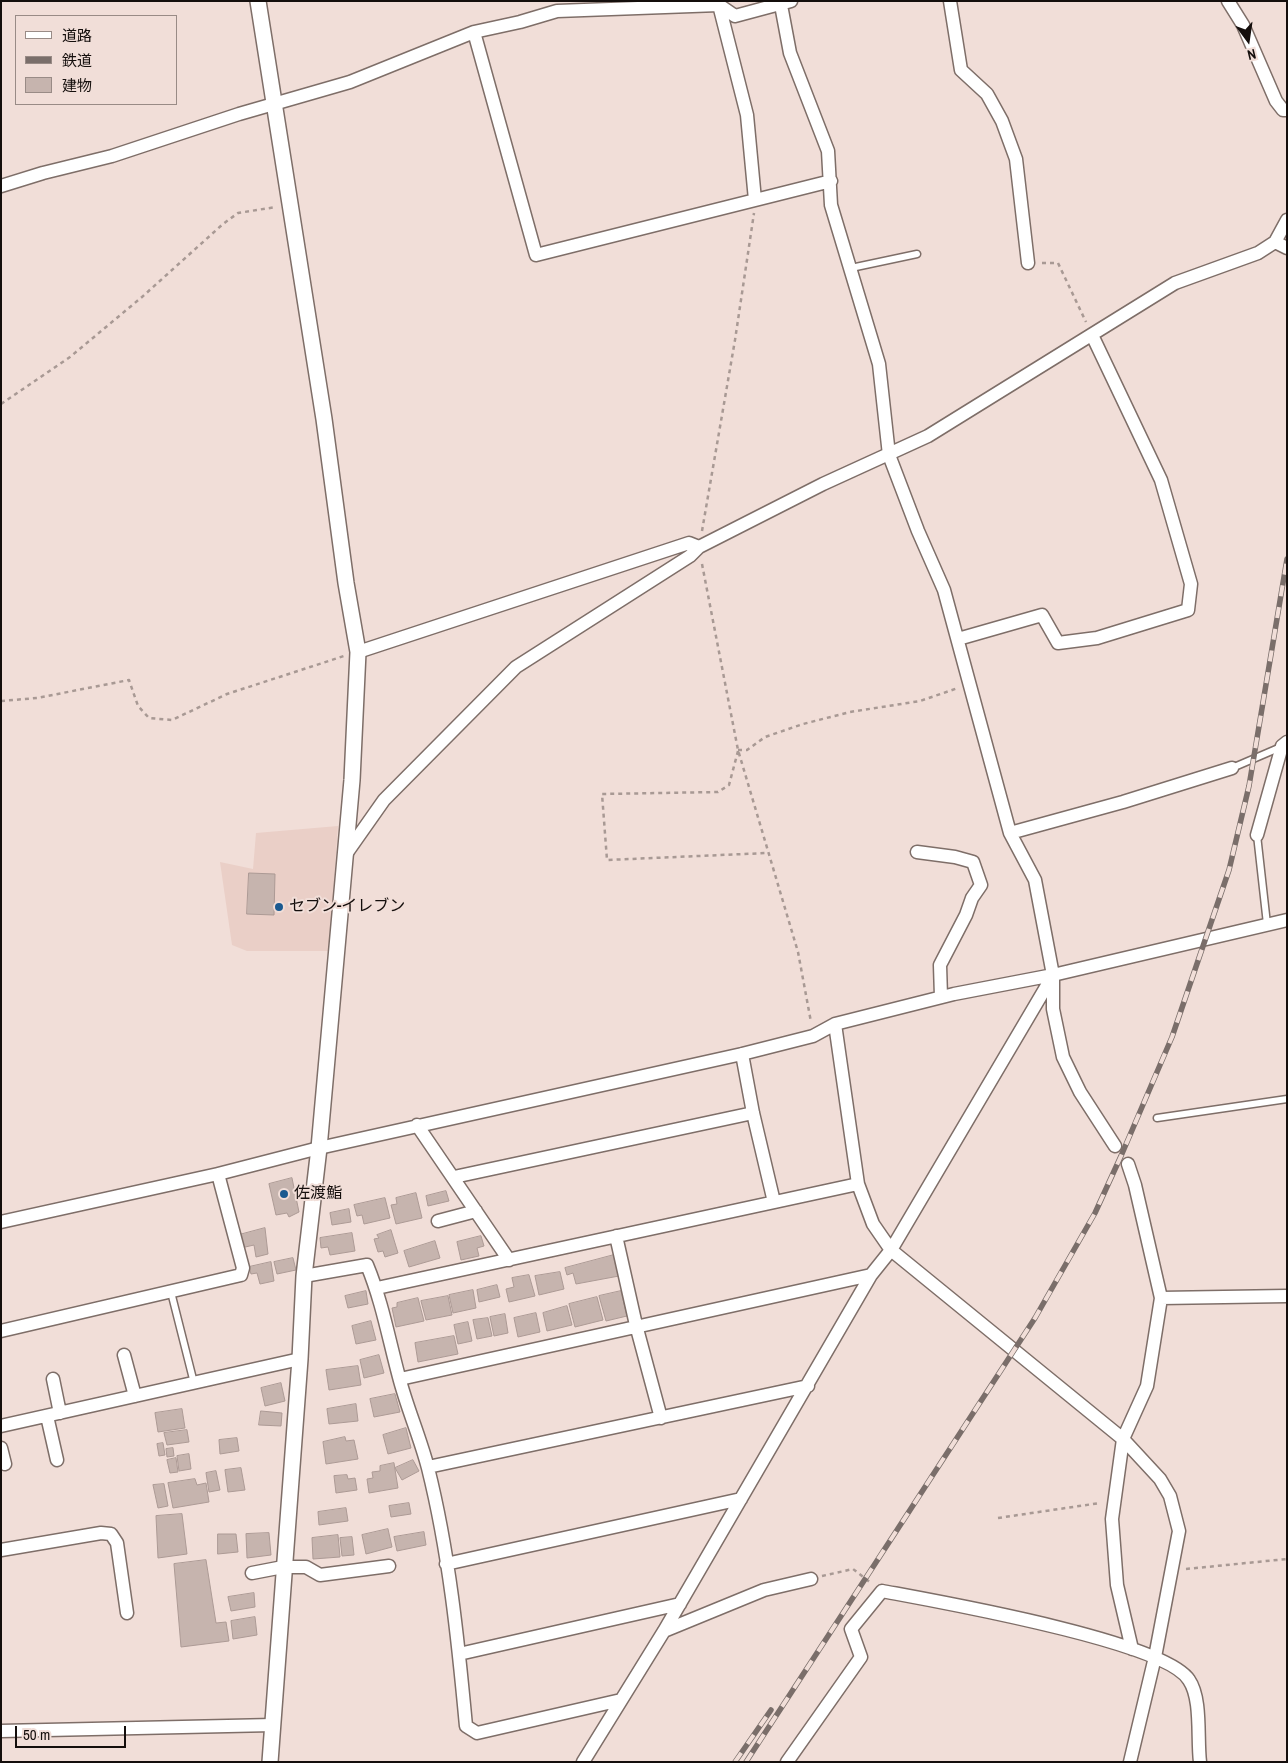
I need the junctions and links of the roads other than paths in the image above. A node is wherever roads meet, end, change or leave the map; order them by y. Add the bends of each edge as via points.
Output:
1 (258, 1) edge
2 (950, 1) edge
3 (1228, 1) edge
4 (718, 3) edge
5 (786, 3) edge
6 (474, 32) junction
7 (273, 104) junction
8 (1287, 110) edge
9 (831, 181) junction
10 (1, 186) edge
11 (755, 200) junction
12 (1287, 220) edge
13 (1281, 245) edge
14 (916, 254) dead end
15 (1028, 264) road end
16 (851, 268) junction
17 (1092, 335) junction
18 (889, 455) junction
19 (699, 546) junction
20 (958, 639) junction
21 (358, 652) junction
22 (1284, 744) edge
23 (1232, 768) joint
24 (1010, 833) junction
25 (1257, 835) joint
26 (917, 852) dead end
27 (346, 854) junction
28 (1287, 920) edge
29 (1267, 924) junction
30 (1053, 975) junction
31 (940, 997) junction
32 (835, 1024) junction
33 (742, 1054) junction
34 (1287, 1099) edge
35 (753, 1112) junction
36 (1157, 1118) dead end
37 (417, 1125) junction
38 (1115, 1146) dead end
39 (319, 1148) junction
40 (1128, 1164) dead end
41 (218, 1174) junction
42 (454, 1177) junction
43 (858, 1184) junction
44 (774, 1202) junction
45 (476, 1211) junction
46 (438, 1221) dead end
47 (1, 1222) edge
48 (616, 1236) junction
49 (891, 1250) junction
50 (509, 1260) junction
51 (304, 1276) junction
52 (871, 1276) junction
53 (377, 1288) junction
54 (171, 1292) junction
55 (1287, 1296) edge
56 (1161, 1298) junction
57 (636, 1325) junction
58 (1, 1331) edge
59 (124, 1355) dead end
60 (300, 1358) junction
61 (53, 1379) dead end
62 (400, 1379) junction
63 (194, 1382) junction
64 (808, 1386) junction
65 (135, 1396) junction
66 (53, 1414) junction
67 (661, 1418) junction
68 (1, 1426) edge
69 (1123, 1439) junction
70 (1, 1448) edge
71 (57, 1460) dead end
72 (5, 1464) dead end
73 (428, 1467) junction
74 (741, 1499) junction
75 (1, 1550) edge
76 (446, 1564) junction
77 (389, 1566) dead end
78 (283, 1567) junction
79 (252, 1573) dead end
80 (811, 1579) road end
81 (680, 1604) junction
82 (127, 1613) dead end
83 (664, 1631) junction
84 (1132, 1649) junction
85 (459, 1654) junction
86 (1154, 1657) junction
87 (621, 1700) junction
88 (272, 1725) junction
89 (1, 1731) edge
90 (270, 1762) edge
91 (583, 1762) edge
92 (787, 1762) edge
93 (1130, 1762) edge
94 (1200, 1762) edge

1 - 7 street
2 - 15 street via 961,70 987,94 1002,121 1016,159
3 - 8 street via 1243,25 1276,101 1283,110
4 - 5 street via 735,16
4 - 6 street via 557,11
4 - 11 street via 747,115
5 - 9 street via 790,53 828,150
6 - 7 street via 377,73
6 - 11 street via 536,254
7 - 10 street via 112,156
7 - 21 street
9 - 11 street
9 - 16 street via 831,205
12 - 13 street
13 - 17 street via 1176,284
14 - 16 lane
16 - 18 street via 879,364
17 - 18 street via 928,436
17 - 20 street via 1161,480 1191,584 1188,610 1087,640 1058,643 1042,615
18 - 19 street via 822,484
18 - 20 street via 944,590
19 - 21 street via 690,543
19 - 27 street via 690,556 516,666 384,800
20 - 24 street
21 - 27 street
22 - 23 lane
22 - 25 street
23 - 24 street
24 - 30 street via 1035,880
25 - 29 lane
26 - 31 street via 973,862 980,885 940,965
27 - 39 street
28 - 29 street
29 - 30 street
30 - 31 street
30 - 38 street via 1053,1009 1063,1057 1080,1092
30 - 49 street
31 - 32 street
32 - 33 street via 813,1036
32 - 43 street
33 - 35 street
33 - 37 street
34 - 36 lane
35 - 42 street
35 - 44 street
37 - 39 street
37 - 42 street
39 - 41 street
39 - 51 street
40 - 56 street
41 - 47 street
41 - 54 street via 243,1268 241,1275
42 - 45 street
43 - 44 street
43 - 49 street via 872,1224
44 - 48 street
45 - 46 street
45 - 50 street
48 - 50 street
48 - 57 street
49 - 52 street
49 - 69 street
50 - 53 street
51 - 53 street via 367,1265
51 - 60 street
52 - 57 street
52 - 64 street
53 - 62 street
54 - 58 street
54 - 63 lane
55 - 56 street
56 - 69 street via 1147,1386
57 - 62 street
57 - 67 street
59 - 65 street
60 - 63 street
60 - 78 street
61 - 66 street
62 - 73 street
63 - 65 street
64 - 67 street
64 - 74 street
65 - 66 street
66 - 68 street
66 - 71 street
67 - 73 street
69 - 84 street via 1112,1520 1117,1585
69 - 86 street via 1160,1479 1170,1496 1179,1531
70 - 72 street
73 - 76 street
74 - 76 street
74 - 81 street
75 - 82 street via 111,1534 116,1543
76 - 85 street
77 - 78 street via 320,1575 306,1567
78 - 79 street
78 - 88 street
80 - 83 street via 764,1590
81 - 83 street
81 - 85 street
83 - 87 street
84 - 86 street
84 - 92 street via 976,1609 882,1591 851,1629 861,1657
85 - 87 street via 466,1726 477,1733
86 - 93 street
86 - 94 street via 1178,1667 1190,1680 1196,1696
87 - 91 street
88 - 89 street
88 - 90 street

